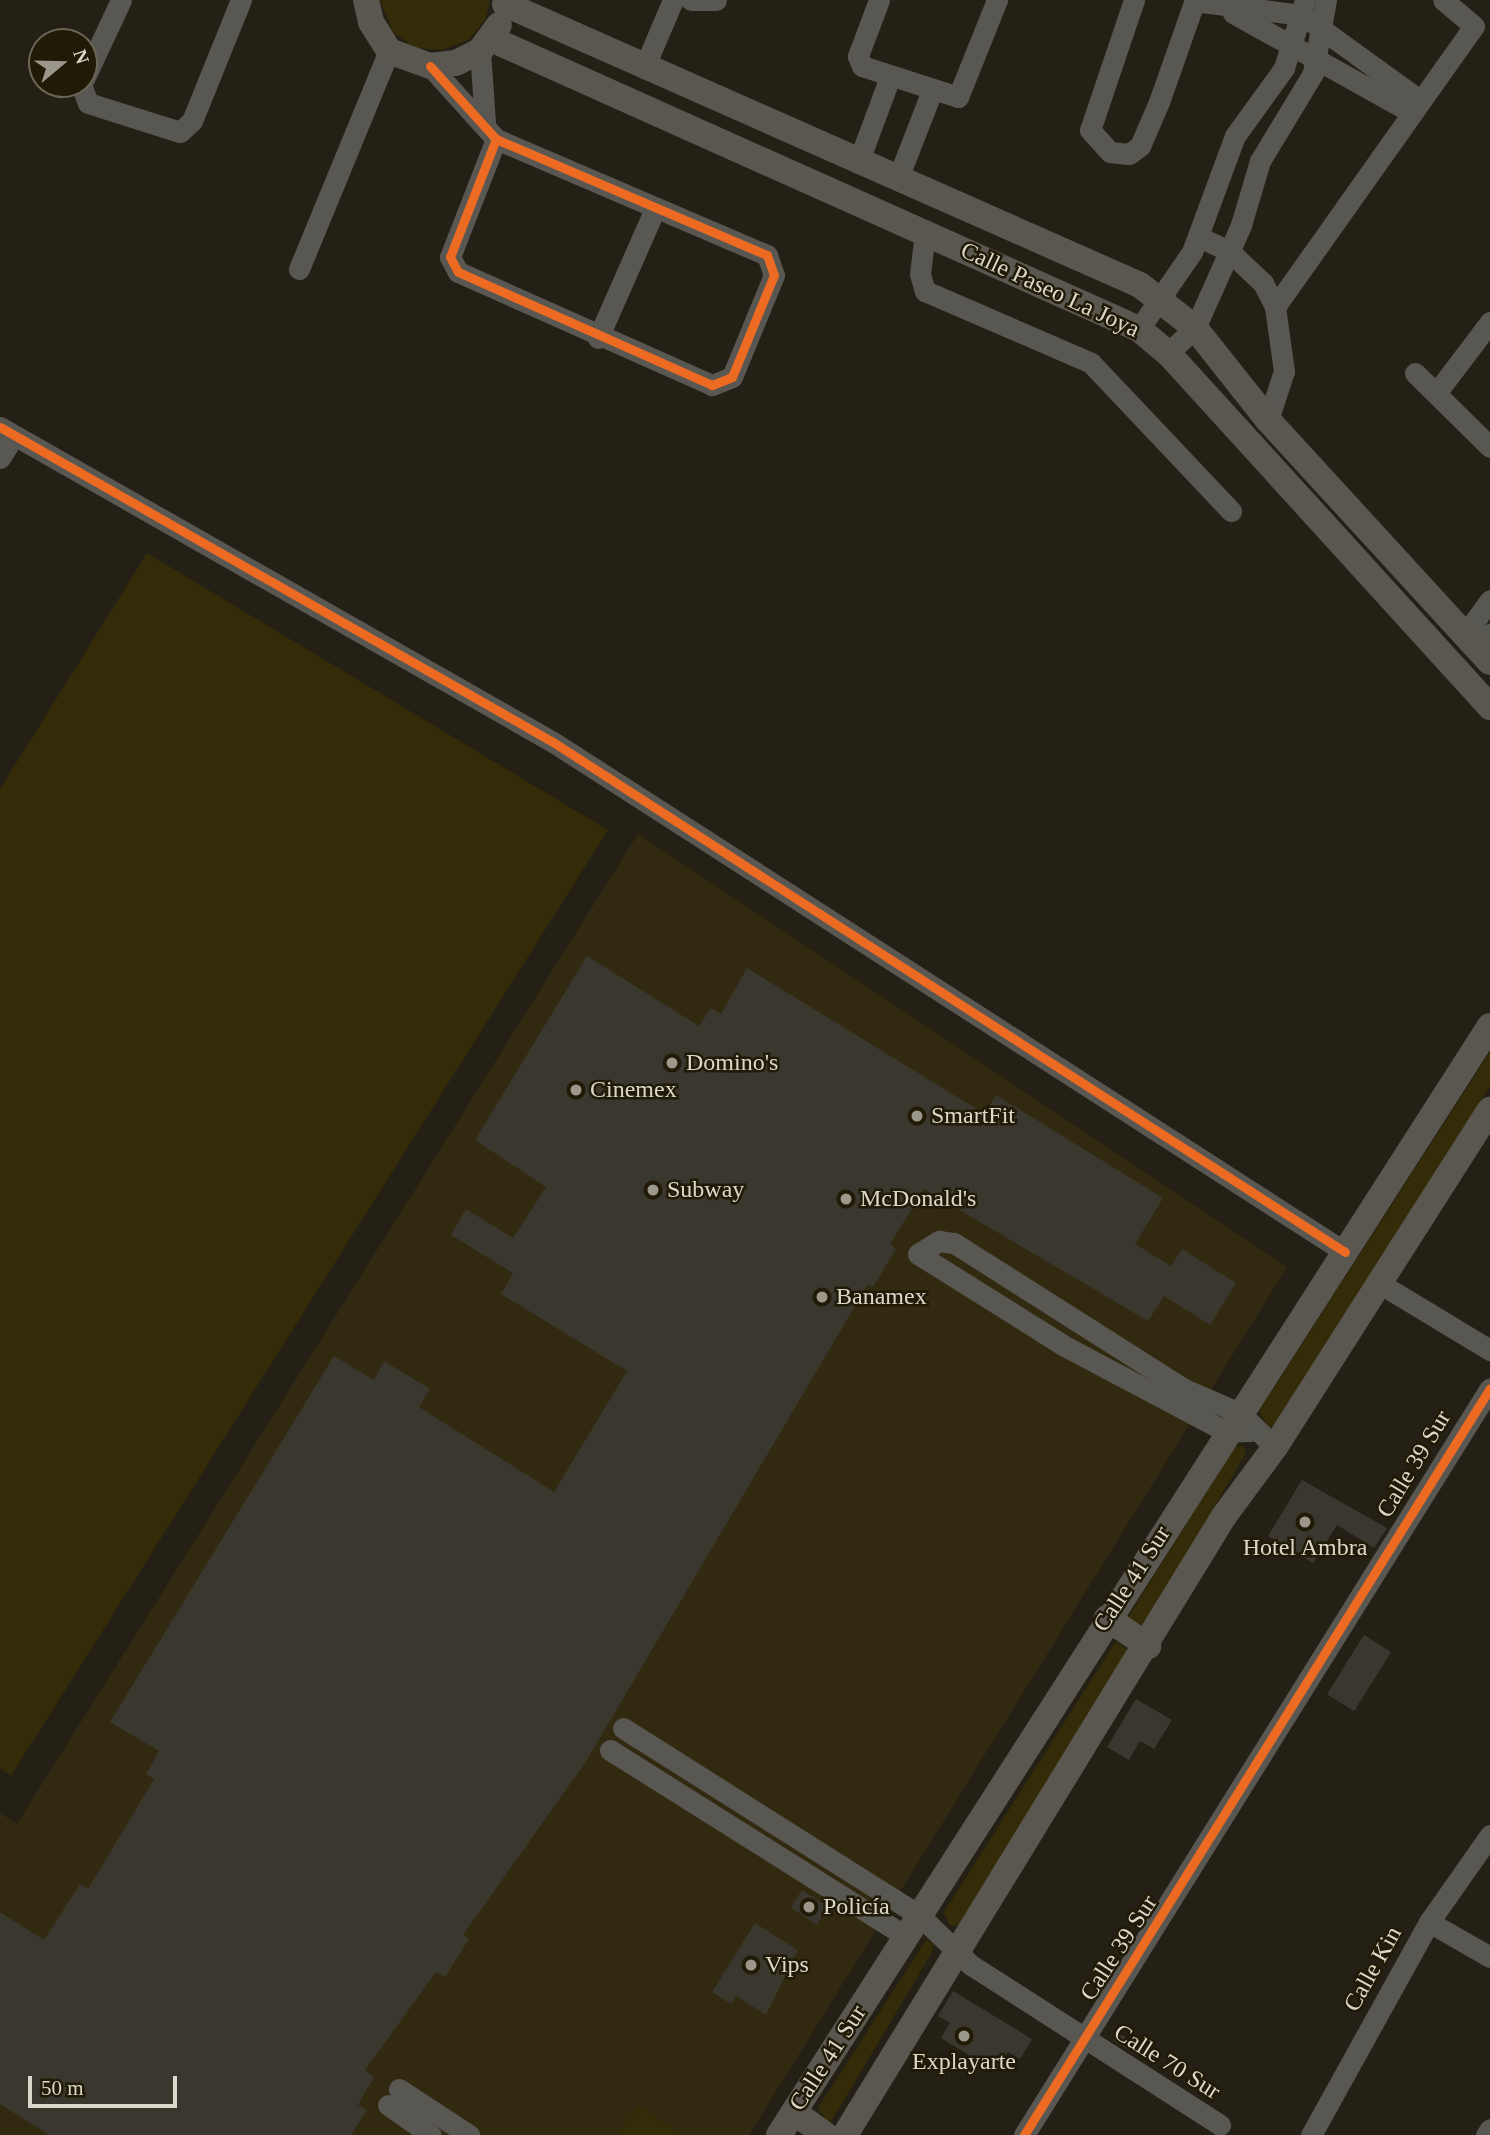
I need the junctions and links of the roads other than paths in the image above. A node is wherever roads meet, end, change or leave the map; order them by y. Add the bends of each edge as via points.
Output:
1 (121, 0) edge
2 (241, 0) edge
3 (366, 0) edge
4 (674, 0) edge
5 (691, 0) edge
6 (716, 0) edge
7 (879, 0) edge
8 (997, 0) edge
9 (1134, 0) edge
10 (1195, 0) edge
11 (1326, 0) edge
12 (1443, 0) edge
13 (504, 2) edge
14 (1222, 7) junction
15 (1303, 7) edge
16 (1322, 27) junction
17 (1291, 43) junction
18 (485, 45) junction
19 (98, 49) edge
20 (389, 51) junction
21 (1318, 58) junction
22 (430, 66) junction
23 (644, 68) junction
24 (890, 77) junction
25 (932, 92) junction
26 (86, 98) edge
27 (1413, 105) junction
28 (491, 131) junction
29 (858, 163) junction
30 (898, 178) junction
31 (655, 209) junction
32 (925, 233) junction
33 (1199, 237) junction
34 (1229, 251) junction
35 (299, 269) dead end
36 (1163, 301) junction
37 (1275, 307) junction
38 (1490, 322) edge
39 (1139, 328) junction
40 (1195, 328) junction
41 (598, 338) junction
42 (1168, 353) junction
43 (1415, 373) dead end
44 (1437, 392) junction
45 (1268, 420) junction
46 (7, 431) edge
47 (1490, 447) edge
48 (0, 458) edge
49 (1231, 511) dead end
50 (1490, 600) edge
51 (1481, 645) edge
52 (1490, 707) edge
53 (1490, 1026) edge
54 (1490, 1110) edge
55 (1345, 1252) junction
56 (1379, 1283) junction
57 (1077, 1322) junction
58 (1063, 1345) junction
59 (1490, 1350) edge
60 (1490, 1388) edge
61 (1239, 1425) junction
62 (1275, 1447) junction
63 (1107, 1618) junction
64 (1148, 1646) junction
65 (623, 1728) dead end
66 (610, 1750) dead end
67 (769, 1819) junction
68 (1490, 1835) edge
69 (758, 1839) junction
70 (1429, 1922) junction
71 (913, 1926) junction
72 (957, 1951) junction
73 (1490, 1956) edge
74 (1083, 2040) junction
75 (794, 2112) junction
76 (1220, 2125) dead end
77 (1490, 2129) edge
78 (431, 2135) edge
79 (469, 2135) edge
80 (779, 2135) edge
81 (826, 2135) edge
82 (845, 2135) edge
83 (1024, 2135) edge
84 (1311, 2135) edge
85 (1486, 2135) edge

1 - 19 street
2 - 26 street via 192,121 180,132 88,103
3 - 20 main road via 371,22
4 - 23 street
5 - 6 street
7 - 24 street via 858,56 862,66
8 - 25 street via 961,94
9 - 10 street via 1090,130 1110,152 1129,154 1154,113
10 - 14 street
11 - 16 street
12 - 27 street via 1474,26
13 - 18 main road
13 - 23 main road, Calle Paseo La Joya
14 - 15 street
14 - 17 street
15 - 16 street
15 - 17 street
16 - 21 street
16 - 27 street
17 - 21 street
17 - 33 street via 1284,68 1236,136
18 - 22 main road via 456,63
18 - 28 street
18 - 32 main road, Calle Paseo La Joya
20 - 22 main road
20 - 35 street
21 - 27 street
21 - 34 street via 1260,161
22 - 28 street
23 - 29 main road, Calle Paseo La Joya
24 - 25 street
24 - 29 street
25 - 30 street
27 - 37 street
28 - 31 street
28 - 41 street via 450,257 452,266
29 - 30 main road, Calle Paseo La Joya
30 - 36 main road, Calle Paseo La Joya via 1140,285
31 - 41 street
31 - 41 street via 767,255 774,265 732,377 712,385
32 - 39 main road, Calle Paseo La Joya
32 - 49 street via 919,274 925,291 1091,363
33 - 34 street
33 - 36 street
34 - 37 street via 1263,283
34 - 40 street
36 - 39 street
36 - 40 main road, Calle Paseo La Joya
37 - 45 street via 1284,371
38 - 44 street
39 - 42 main road, Calle Paseo La Joya
40 - 42 street
40 - 45 main road, Calle Paseo La Joya
42 - 52 main road, Calle Paseo La Joya
43 - 44 street
44 - 47 street
45 - 51 main road, Calle Paseo La Joya
46 - 48 street
46 - 55 street via 553,742
50 - 51 street
53 - 55 main road, Calle 41 Sur
54 - 56 main road, Calle 41 Sur
55 - 61 main road, Calle 41 Sur
56 - 59 street
56 - 62 main road, Calle 41 Sur
57 - 58 street
57 - 58 street via 954,1243 939,1241 918,1254
57 - 61 street
58 - 61 street
60 - 74 street, Calle 39 Sur
61 - 62 street
61 - 63 main road, Calle 41 Sur
62 - 64 main road, Calle 41 Sur via 1224,1516
63 - 64 main road
63 - 71 main road, Calle 41 Sur
64 - 72 main road, Calle 41 Sur
65 - 67 street
66 - 69 street
67 - 69 street
67 - 71 street
68 - 70 street, Calle Kin
69 - 71 street
70 - 73 street
70 - 84 street, Calle Kin
71 - 72 street, Calle 70 Sur
71 - 75 main road, Calle 41 Sur
72 - 74 street, Calle 70 Sur
72 - 82 main road, Calle 41 Sur
74 - 76 street, Calle 70 Sur
74 - 83 street, Calle 39 Sur
75 - 80 main road, Calle 41 Sur
75 - 81 main road
77 - 85 street
78 - 79 street via 393,2097

